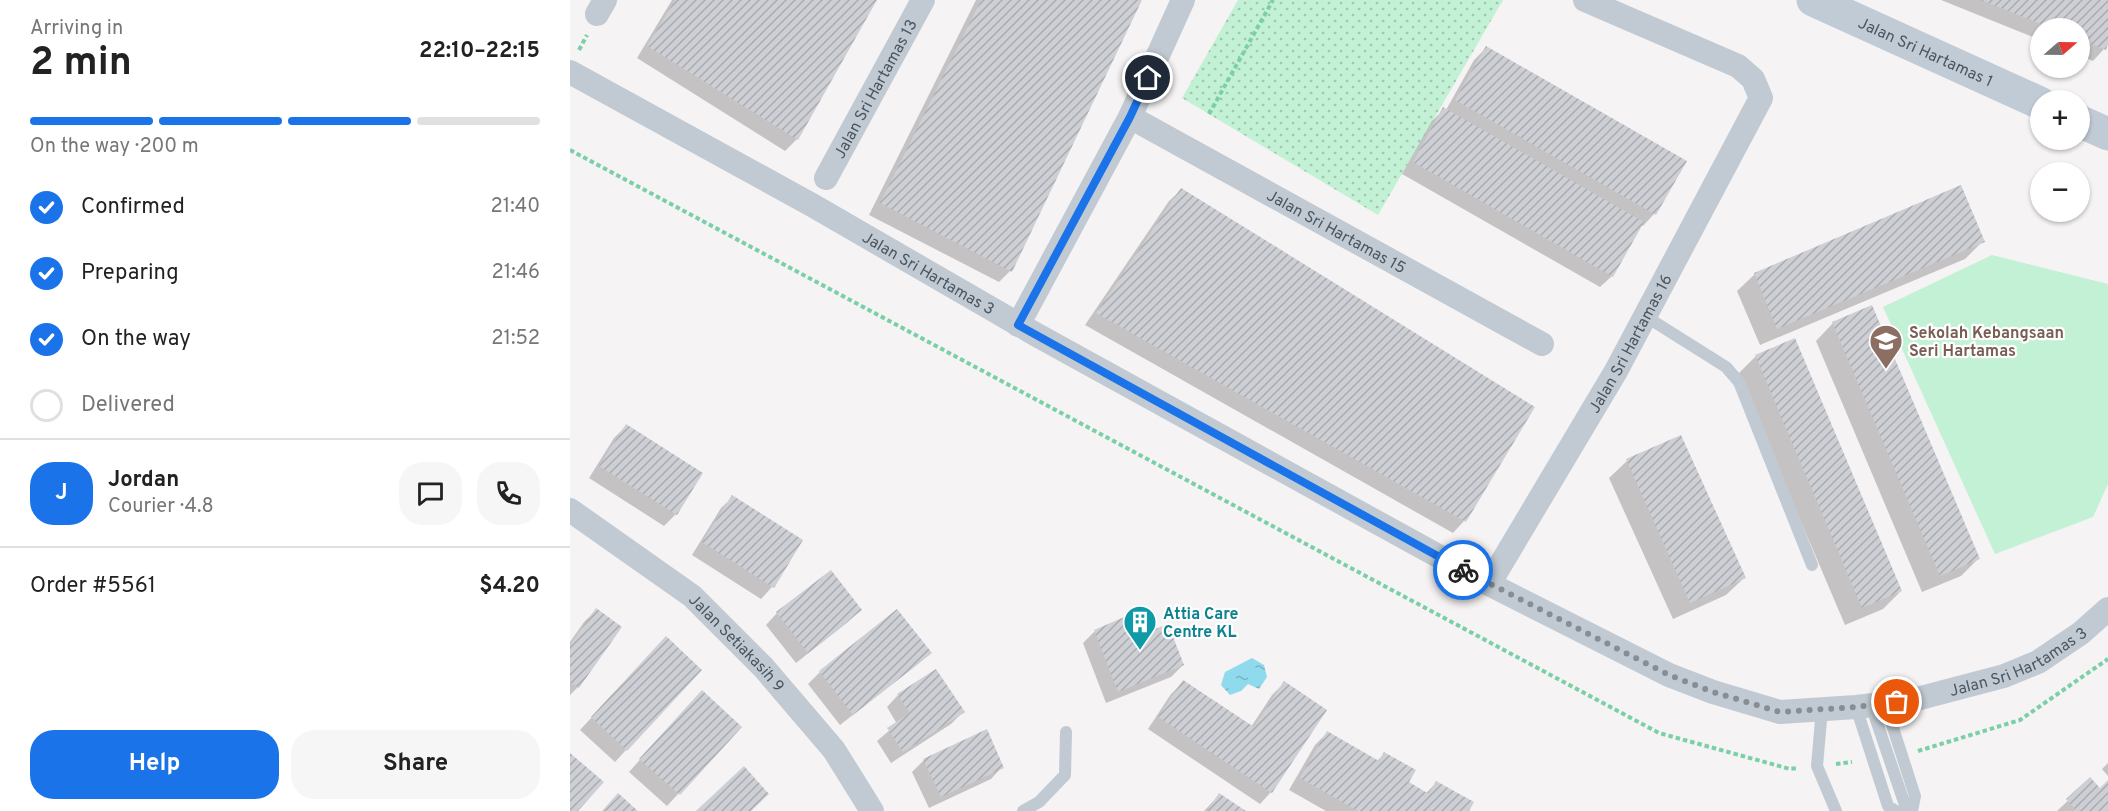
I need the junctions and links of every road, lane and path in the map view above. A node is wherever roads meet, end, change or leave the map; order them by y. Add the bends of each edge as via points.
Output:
1 (923, 0) edge
2 (1184, 0) edge
3 (1273, 0) edge
4 (1585, 0) edge
5 (1813, 0) edge
6 (570, 72) edge
7 (2030, 98) edge
8 (1209, 114) dead end
9 (1130, 117) junction
10 (2090, 126) edge
11 (2108, 134) edge
12 (570, 150) edge
13 (826, 178) dead end
14 (1646, 316) junction
15 (1027, 329) junction
16 (1542, 344) dead end
17 (570, 510) edge
18 (1812, 565) dead end
19 (1489, 584) junction
20 (2108, 609) edge
21 (2108, 659) edge
22 (1871, 705) junction
23 (1822, 709) junction
24 (1066, 732) dead end
25 (1917, 752) dead end
26 (1852, 762) dead end
27 (1817, 766) junction
28 (872, 811) edge
29 (1023, 811) edge
30 (1836, 811) edge
31 (1896, 811) edge
32 (1907, 811) edge
33 (1912, 811) edge

1 - 13 street, Jalan Sri Hartamas 13
2 - 9 street
3 - 8 path
4 - 14 street, Jalan Sri Hartamas 16 via 1738,66 1753,79 1761,98
5 - 7 street, Jalan Sri Hartamas 1
6 - 15 street, Jalan Sri Hartamas 3
9 - 15 street via 1054,260
9 - 16 street, Jalan Sri Hartamas 15
10 - 11 street
12 - 27 path via 1659,733 1790,769
14 - 18 lane via 1726,367 1739,382
14 - 19 street, Jalan Sri Hartamas 16
15 - 19 street, Jalan Sri Hartamas 3
17 - 28 street, Jalan Setiakasih 9 via 692,596 764,668 834,750
19 - 23 street, Jalan Sri Hartamas 3 via 1713,692 1780,712
20 - 22 street, Jalan Sri Hartamas 3 via 2081,633 2030,666 1954,691
21 - 25 path via 2020,720
22 - 23 street, Jalan Sri Hartamas 3
22 - 31 lane via 1888,806
22 - 32 lane
22 - 33 lane via 1915,796
23 - 27 lane
24 - 29 lane via 1065,775 1039,802
26 - 27 path
27 - 30 lane

